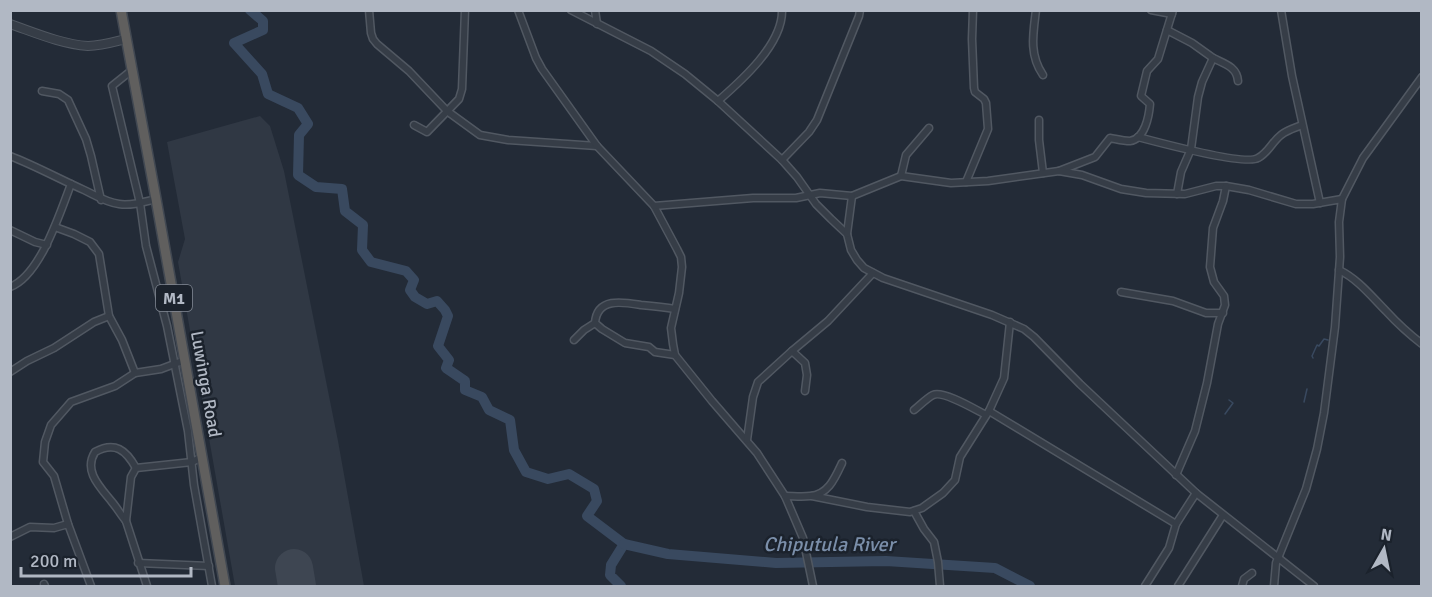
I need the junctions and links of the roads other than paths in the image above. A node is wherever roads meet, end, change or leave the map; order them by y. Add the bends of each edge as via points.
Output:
1 (121, 10) edge
2 (369, 10) edge
3 (465, 10) edge
4 (518, 10) edge
5 (571, 10) edge
6 (595, 10) edge
7 (782, 10) edge
8 (860, 10) edge
9 (973, 10) edge
10 (1036, 10) edge
11 (1151, 10) edge
12 (1281, 10) edge
13 (1172, 12) edge
14 (10, 24) edge
15 (597, 24) junction
16 (1167, 30) junction
17 (126, 39) junction
18 (1213, 58) junction
19 (132, 70) junction
20 (1043, 75) dead end
21 (1422, 77) edge
22 (1238, 81) dead end
23 (42, 91) dead end
24 (718, 101) junction
25 (447, 111) junction
26 (1039, 120) dead end
27 (414, 125) dead end
28 (1302, 125) junction
29 (929, 128) dead end
30 (1138, 137) junction
31 (597, 146) junction
32 (1191, 149) junction
33 (10, 156) edge
34 (782, 160) junction
35 (1059, 171) junction
36 (1043, 173) junction
37 (901, 176) junction
38 (966, 182) junction
39 (71, 184) junction
40 (1226, 186) junction
41 (1177, 194) junction
42 (809, 195) junction
43 (852, 196) junction
44 (156, 199) junction
45 (1342, 199) junction
46 (101, 200) junction
47 (140, 203) junction
48 (1320, 203) junction
49 (654, 206) junction
50 (55, 227) junction
51 (10, 230) edge
52 (847, 234) junction
53 (47, 245) junction
54 (1339, 270) junction
55 (873, 273) junction
56 (10, 287) edge
57 (1121, 292) dead end
58 (675, 309) junction
59 (1223, 314) junction
60 (109, 316) junction
61 (1010, 322) junction
62 (595, 323) junction
63 (574, 340) dead end
64 (1422, 344) edge
65 (792, 351) junction
66 (675, 355) junction
67 (185, 360) junction
68 (174, 364) junction
69 (10, 372) edge
70 (135, 373) junction
71 (805, 391) dead end
72 (914, 410) dead end
73 (987, 413) junction
74 (747, 440) junction
75 (202, 457) junction
76 (192, 462) junction
77 (842, 463) dead end
78 (136, 468) junction
79 (1176, 475) junction
80 (1196, 493) junction
81 (785, 496) junction
82 (812, 496) junction
83 (914, 511) junction
84 (1223, 515) junction
85 (126, 521) junction
86 (68, 524) junction
87 (1176, 524) junction
88 (10, 537) edge
89 (1278, 558) junction
90 (138, 563) junction
91 (209, 566) junction
92 (1252, 573) dead end
93 (91, 586) edge
94 (147, 586) edge
95 (212, 586) edge
96 (225, 586) edge
97 (813, 586) edge
98 (940, 586) edge
99 (1145, 586) edge
100 (1178, 586) edge
101 (1242, 586) edge
102 (1274, 586) edge
103 (1314, 586) edge

1 - 17 highway, Luwinga Road / M1
2 - 25 street via 373,39
3 - 25 street via 461,94
4 - 31 street via 542,69
5 - 15 street
6 - 15 street
7 - 24 street via 780,27 773,39 748,73
8 - 34 street via 817,120
9 - 38 street via 974,88 986,103 989,123
10 - 20 street via 1032,48
11 - 13 street
12 - 28 street
13 - 16 street
14 - 17 street via 49,38 89,46
15 - 24 street via 668,62
16 - 18 street
16 - 30 street via 1141,92 1150,107
17 - 19 highway, Luwinga Road / M1
18 - 22 street via 1233,69
18 - 32 street via 1200,90
19 - 44 highway, Luwinga Road / M1
19 - 47 street via 112,86
21 - 45 street via 1363,158
23 - 46 street via 68,100 91,156
24 - 34 street
25 - 27 street via 427,132
25 - 31 street via 475,132 491,138
26 - 36 street
28 - 32 street via 1282,133 1258,159
28 - 48 street
29 - 37 street via 906,155
30 - 32 street
30 - 35 street via 1127,141 1110,138 1095,157
31 - 49 street
32 - 41 street
33 - 39 street
34 - 42 street
35 - 36 street
35 - 41 street via 1121,189
36 - 38 street
37 - 38 street
37 - 43 street
39 - 46 street
39 - 50 street
40 - 41 street
40 - 48 street via 1296,204
40 - 59 street via 1213,228 1210,255 1211,276 1226,300
42 - 43 street
42 - 49 street
42 - 52 street
43 - 52 street
44 - 47 street
44 - 67 highway, Luwinga Road / M1
45 - 48 street
45 - 54 street
46 - 47 street
47 - 68 street via 146,246
49 - 58 street via 681,257
50 - 53 street
50 - 60 street via 90,242 99,254
51 - 53 street
52 - 55 street via 857,260
53 - 56 street via 24,278
54 - 64 street
54 - 89 street via 1329,378 1317,449
55 - 61 street
55 - 65 street via 828,321
57 - 59 street
58 - 62 street via 610,303 600,309
58 - 66 street via 671,328
59 - 79 street via 1195,431
60 - 69 street
60 - 70 street
61 - 73 street via 1004,378
61 - 79 street via 1034,337
62 - 63 street
62 - 66 street via 625,343
65 - 71 street via 806,363
65 - 74 street via 759,382
66 - 74 street
67 - 68 street
67 - 75 highway, Luwinga Road / M1
68 - 70 street
68 - 76 street
70 - 86 street via 115,386 71,402 51,425 43,462 54,476
72 - 73 street via 940,394
73 - 83 street via 960,457 955,480 943,493
73 - 87 street
74 - 81 street
75 - 76 street
75 - 96 highway, Luwinga Road / M1
76 - 78 street
76 - 91 street
77 - 82 street via 830,486
78 - 85 street via 131,477
78 - 85 street via 125,451 110,447 95,452 91,463 97,485
79 - 80 street
80 - 84 street
80 - 87 street
81 - 82 street
81 - 97 street via 803,538
82 - 83 street via 890,511
83 - 98 street via 934,542
84 - 89 street
84 - 100 street
85 - 90 street
86 - 88 street via 30,527
86 - 93 street
87 - 99 street via 1169,548
89 - 102 street
89 - 103 street
90 - 91 street
90 - 94 street
91 - 95 street
92 - 101 street

